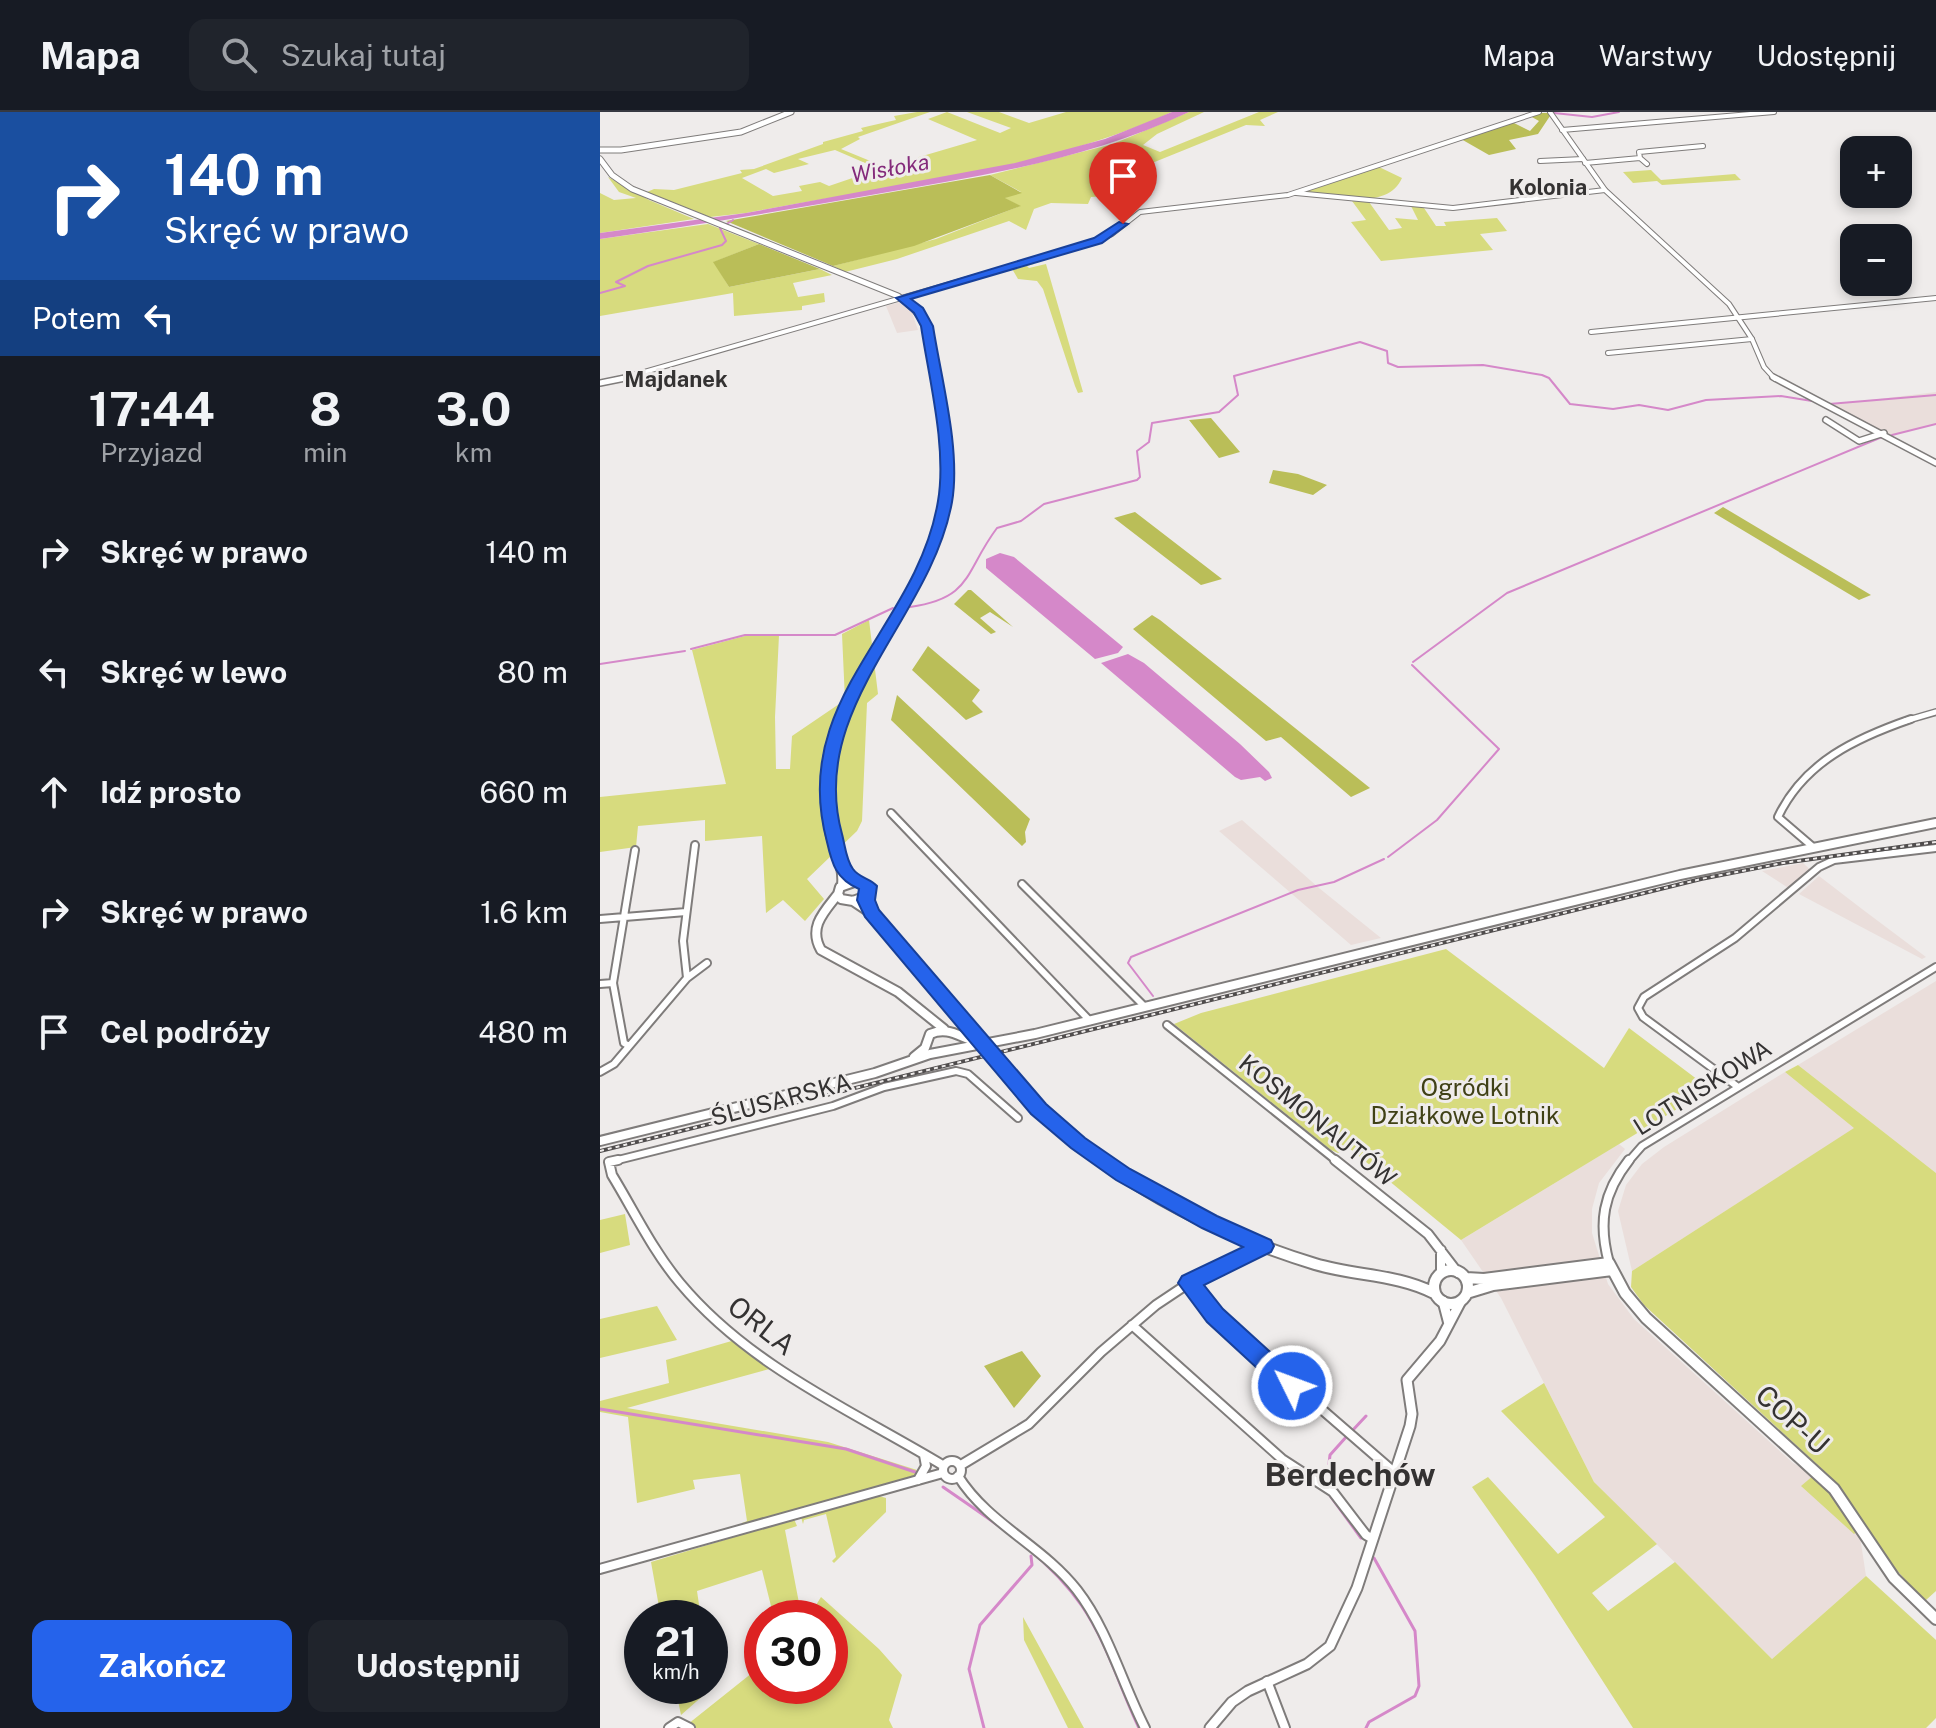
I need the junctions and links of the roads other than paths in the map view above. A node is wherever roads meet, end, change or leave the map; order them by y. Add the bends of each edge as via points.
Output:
1 (791, 112) edge
2 (1539, 112) edge
3 (1550, 112) edge
4 (1774, 112) edge
5 (1562, 130) junction
6 (1703, 146) dead end
7 (603, 154) edge
8 (1640, 158) junction
9 (1540, 161) dead end
10 (1584, 161) junction
11 (1647, 164) dead end
12 (1605, 190) junction
13 (1296, 193) junction
14 (902, 298) junction
15 (1936, 298) edge
16 (1740, 319) junction
17 (1591, 332) dead end
18 (1752, 339) junction
19 (1608, 353) dead end
20 (600, 383) edge
21 (1826, 420) dead end
22 (1884, 433) junction
23 (1936, 463) edge
24 (1936, 712) edge
25 (891, 813) dead end
26 (1936, 823) edge
27 (695, 845) dead end
28 (1813, 847) junction
29 (1936, 848) edge
30 (635, 850) dead end
31 (842, 868) junction
32 (857, 881) junction
33 (1022, 884) dead end
34 (842, 885) junction
35 (838, 894) junction
36 (866, 896) junction
37 (850, 901) junction
38 (825, 910) junction
39 (686, 912) junction
40 (871, 913) junction
41 (624, 917) junction
42 (600, 919) edge
43 (707, 963) dead end
44 (1936, 967) edge
45 (687, 978) junction
46 (613, 983) junction
47 (600, 984) edge
48 (1145, 1007) junction
49 (921, 1012) junction
50 (1090, 1021) junction
51 (1167, 1025) dead end
52 (944, 1029) junction
53 (930, 1034) junction
54 (960, 1037) junction
55 (984, 1043) junction
56 (926, 1045) junction
57 (629, 1046) junction
58 (955, 1048) junction
59 (936, 1052) junction
60 (907, 1062) junction
61 (600, 1072) edge
62 (1738, 1087) junction
63 (1018, 1118) dead end
64 (600, 1141) edge
65 (609, 1162) joint
66 (1243, 1238) junction
67 (1263, 1246) junction
68 (1441, 1250) junction
69 (1241, 1259) junction
70 (1611, 1267) junction
71 (1462, 1275) junction
72 (1437, 1276) junction
73 (1404, 1282) junction
74 (1189, 1283) junction
75 (1470, 1292) junction
76 (1434, 1293) junction
77 (1443, 1301) junction
78 (1461, 1301) junction
79 (1449, 1324) junction
80 (1132, 1325) junction
81 (922, 1452) junction
82 (961, 1465) junction
83 (943, 1470) junction
84 (1394, 1472) junction
85 (958, 1476) junction
86 (915, 1482) junction
87 (1373, 1539) junction
88 (600, 1569) edge
89 (1936, 1619) edge
90 (1267, 1681) junction
91 (669, 1728) edge
92 (690, 1728) edge
93 (1145, 1728) edge
94 (1210, 1728) edge
95 (1285, 1728) edge

1 - 7 main road via 741,132
2 - 13 street
3 - 5 street
4 - 5 street
5 - 10 street
6 - 8 street via 1639,152
7 - 14 main road via 612,175 645,195
8 - 10 street
8 - 11 street
9 - 10 street
10 - 12 street
12 - 13 street via 1453,208
12 - 16 street via 1724,298
13 - 14 street via 1150,210 1098,241
14 - 20 street
14 - 31 main road via 919,311 927,326 946,451 946,500 929,558 835,733 828,760 827,810
15 - 16 street
16 - 17 street
16 - 18 street
18 - 19 street
18 - 22 street via 1764,367 1780,383
21 - 22 street via 1859,441
22 - 23 street
24 - 28 street via 1873,731 1800,783 1778,817
25 - 50 street
26 - 28 main road
27 - 39 street
28 - 48 main road
29 - 62 street via 1828,862 1735,938 1644,997 1638,1008 1648,1022
30 - 41 street
31 - 32 main road
31 - 34 main road
32 - 34 main road
32 - 36 main road via 868,886
33 - 48 street
34 - 35 main road
35 - 37 main road
35 - 38 main road
36 - 37 main road
36 - 40 main road
37 - 38 main road
37 - 40 main road
38 - 49 main road via 814,928 821,950 898,992
39 - 41 street
39 - 45 street
40 - 66 main road, bridge via 1045,1115 1092,1154 1156,1194
41 - 42 street
41 - 46 street
43 - 45 street
44 - 62 street, LOTNISKOWA
45 - 57 street
46 - 47 street
46 - 57 street via 624,1043
48 - 50 main road
49 - 52 main road
49 - 53 main road
50 - 55 main road
51 - 68 street, KOSMONAUTÓW via 1428,1234
52 - 53 main road
52 - 54 main road
53 - 56 main road
54 - 55 main road
54 - 58 main road
55 - 58 main road
56 - 59 main road
56 - 60 main road
57 - 61 street
58 - 59 main road
59 - 60 main road
60 - 64 main road
62 - 70 street, LOTNISKOWA via 1646,1143 1621,1166 1602,1210
63 - 65 street, ŚLUSARSKA via 961,1070
65 - 81 street, ORLA via 680,1283 727,1329 779,1369
66 - 67 main road
66 - 69 street
67 - 69 street
67 - 73 main road via 1328,1268
68 - 71 street, KOSMONAUTÓW
68 - 72 street
69 - 74 street
70 - 71 main road via 1484,1279
70 - 75 main road
70 - 89 main road, COP-U via 1646,1318 1834,1489 1894,1578
71 - 72 main road
71 - 75 main road
72 - 73 main road
72 - 76 main road
73 - 76 main road
74 - 80 street
74 - 84 street via 1215,1316
75 - 78 main road
76 - 77 main road
77 - 78 main road
77 - 79 street
78 - 79 street
79 - 84 street via 1407,1380 1410,1426
80 - 82 street via 1029,1424
80 - 87 street via 1282,1459 1333,1492
81 - 83 street, ORLA
81 - 86 street via 926,1466
82 - 83 street via 952,1462
82 - 85 street
83 - 85 street via 949,1478
83 - 86 street
84 - 87 street
85 - 93 street via 977,1502 1079,1592
86 - 88 street
87 - 90 street via 1330,1646 1307,1664
90 - 94 street via 1232,1702
90 - 95 street
91 - 92 street via 678,1722

